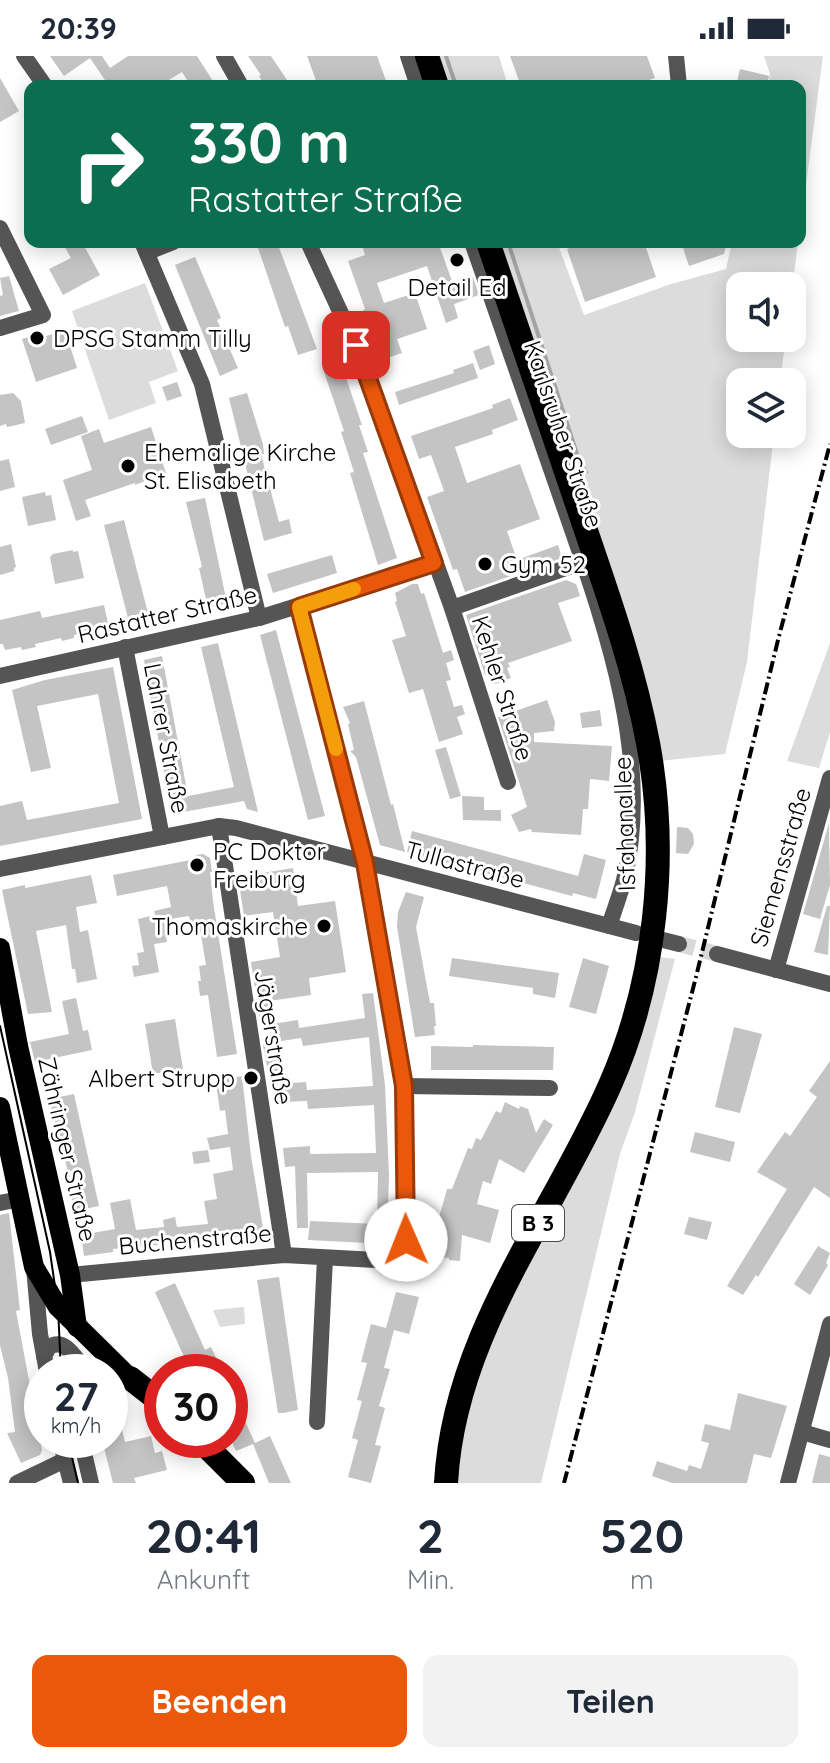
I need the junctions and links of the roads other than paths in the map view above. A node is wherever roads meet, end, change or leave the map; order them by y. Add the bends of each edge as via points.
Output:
1 (24, 56) edge
2 (224, 56) edge
3 (408, 56) edge
4 (427, 56) edge
5 (676, 56) edge
6 (41, 80) edge
7 (238, 80) edge
8 (416, 80) edge
9 (435, 80) edge
10 (678, 80) edge
11 (0, 228) edge
12 (145, 248) edge
13 (311, 248) edge
14 (474, 248) edge
15 (490, 248) edge
16 (0, 328) edge
17 (583, 562) junction
18 (434, 563) junction
19 (299, 607) junction
20 (452, 608) junction
21 (259, 618) junction
22 (125, 647) junction
23 (0, 676) edge
24 (830, 778) edge
25 (508, 782) dead end
26 (219, 826) junction
27 (162, 837) junction
28 (365, 863) junction
29 (0, 869) edge
30 (609, 926) junction
31 (636, 933) dead end
32 (0, 948) edge
33 (717, 954) tunnel mouth
34 (776, 970) junction
35 (830, 984) edge
36 (404, 1086) junction
37 (550, 1088) dead end
38 (0, 1107) edge
39 (10, 1201) edge
40 (284, 1255) junction
41 (325, 1258) junction
42 (34, 1267) junction
43 (70, 1275) junction
44 (830, 1324) edge
45 (77, 1327) junction
46 (44, 1354) edge
47 (47, 1354) edge
48 (71, 1354) edge
49 (78, 1354) edge
50 (100, 1354) edge
51 (317, 1422) dead end
52 (802, 1432) junction
53 (830, 1440) edge
54 (85, 1458) edge
55 (218, 1458) edge
56 (65, 1460) joint
57 (17, 1483) edge
58 (71, 1483) edge
59 (91, 1483) edge
60 (243, 1483) edge
61 (446, 1483) edge
62 (788, 1483) edge

1 - 6 street
2 - 7 street
3 - 8 street
4 - 9 highway
5 - 10 street
11 - 16 street via 43,315
12 - 21 street via 202,384
13 - 18 street, Kehler Straße via 363,361
14 - 17 street, Karlsruher Straße
15 - 61 highway, Isfahanallee / B 3 via 638,695 654,785 658,858 655,907 631,1028 583,1142 483,1331 456,1414
17 - 20 street, Kehler Straße
17 - 30 street, Karlsruher Straße via 617,677 632,792 624,878
18 - 19 street, Rastatter Straße
18 - 20 street, Kehler Straße
19 - 21 street, Rastatter Straße
19 - 28 street
20 - 25 street, Kehler Straße
21 - 22 street, Rastatter Straße
22 - 23 street, Rastatter Straße
22 - 27 street, Lahrer Straße
24 - 34 street, Siemensstraße
26 - 27 street, Tullastraße
26 - 28 street, Tullastraße
26 - 40 street, Jägerstraße
27 - 29 street, Tullastraße
28 - 30 street, Tullastraße
28 - 36 street
30 - 31 street, Tullastraße
32 - 43 main road, Zähringer Straße
33 - 34 street
34 - 35 street
36 - 37 street
36 - 41 street, Buchenstraße via 403,1254 394,1261
38 - 39 main road, Zähringer Straße
39 - 42 main road, Zähringer Straße
40 - 41 street, Buchenstraße
40 - 43 street, Buchenstraße
41 - 51 street
42 - 45 main road via 52,1300
42 - 46 street, Zähringer Straße
43 - 45 main road, Zähringer Straße
44 - 52 street
45 - 49 street, Zähringer Straße
45 - 50 main road
47 - 48 street, Zähringer Straße via 49,1347 59,1344
52 - 53 street
52 - 62 street
54 - 59 street
55 - 60 highway
56 - 57 street
56 - 58 street

